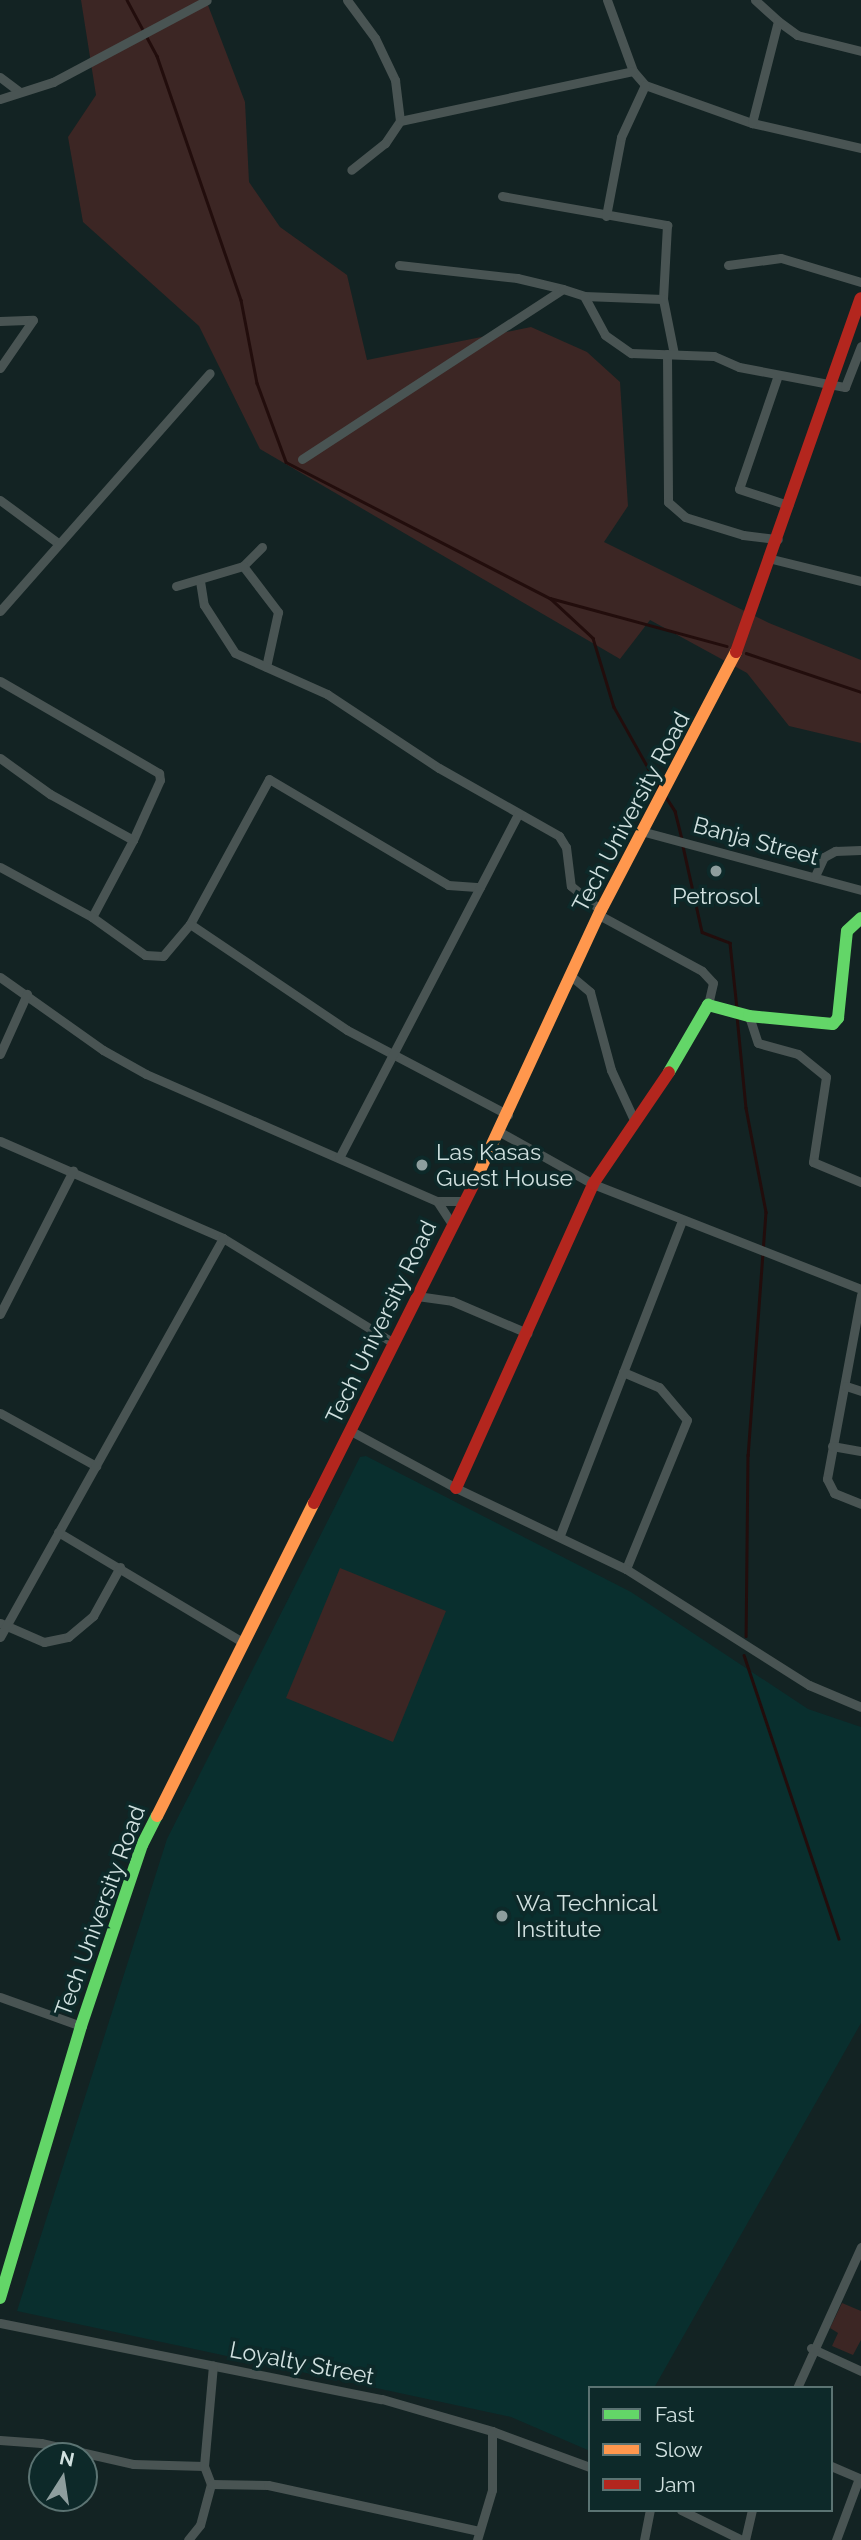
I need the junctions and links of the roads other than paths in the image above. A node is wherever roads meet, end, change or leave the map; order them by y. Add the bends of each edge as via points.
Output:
1 (207, 0) edge
2 (346, 0) edge
3 (607, 0) edge
4 (755, 0) edge
5 (778, 21) junction
6 (861, 51) edge
7 (634, 72) junction
8 (0, 77) edge
9 (645, 85) junction
10 (20, 92) junction
11 (0, 99) edge
12 (400, 121) junction
13 (752, 123) junction
14 (861, 148) edge
15 (351, 170) dead end
16 (502, 196) dead end
17 (606, 216) junction
18 (399, 265) dead end
19 (729, 265) dead end
20 (861, 282) edge
21 (563, 289) junction
22 (584, 296) junction
23 (861, 298) edge
24 (663, 299) junction
25 (857, 320) edge
26 (0, 321) edge
27 (861, 346) edge
28 (671, 354) junction
29 (0, 368) edge
30 (210, 373) dead end
31 (778, 375) junction
32 (830, 384) junction
33 (302, 460) dead end
34 (0, 500) edge
35 (788, 505) junction
36 (778, 538) junction
37 (58, 543) junction
38 (262, 547) dead end
39 (772, 559) junction
40 (243, 566) junction
41 (200, 581) junction
42 (861, 581) edge
43 (176, 586) dead end
44 (0, 611) edge
45 (266, 667) junction
46 (0, 682) edge
47 (0, 758) edge
48 (518, 814) junction
49 (641, 831) junction
50 (133, 840) junction
51 (861, 850) edge
52 (0, 867) edge
53 (815, 876) junction
54 (480, 887) junction
55 (861, 890) edge
56 (600, 913) junction
57 (92, 917) junction
58 (861, 918) edge
59 (190, 924) junction
60 (0, 976) edge
61 (571, 976) junction
62 (27, 994) junction
63 (708, 1005) junction
64 (749, 1016) junction
65 (0, 1054) edge
66 (393, 1056) junction
67 (508, 1115) junction
68 (635, 1122) junction
69 (500, 1132) junction
70 (0, 1140) edge
71 (340, 1158) junction
72 (73, 1171) junction
73 (861, 1182) edge
74 (593, 1184) junction
75 (437, 1201) junction
76 (464, 1201) junction
77 (682, 1221) junction
78 (452, 1224) junction
79 (223, 1238) junction
80 (861, 1289) edge
81 (861, 1295) edge
82 (417, 1296) junction
83 (0, 1314) edge
84 (527, 1333) junction
85 (394, 1343) junction
86 (623, 1371) junction
87 (846, 1386) junction
88 (861, 1391) edge
89 (0, 1413) edge
90 (351, 1431) junction
91 (832, 1446) junction
92 (861, 1451) edge
93 (96, 1466) junction
94 (456, 1488) junction
95 (861, 1504) edge
96 (58, 1532) junction
97 (561, 1535) junction
98 (120, 1567) junction
99 (626, 1569) junction
100 (3, 1625) edge
101 (0, 1637) edge
102 (241, 1641) junction
103 (861, 1707) edge
104 (0, 1997) edge
105 (81, 2026) junction
106 (861, 2247) edge
107 (0, 2298) edge
108 (0, 2323) edge
109 (811, 2348) junction
110 (214, 2365) junction
111 (861, 2371) edge
112 (798, 2386) edge
113 (492, 2431) junction
114 (0, 2440) edge
115 (204, 2466) junction
116 (588, 2466) edge
117 (833, 2467) edge
118 (860, 2478) edge
119 (211, 2484) junction
120 (650, 2512) edge
121 (685, 2512) edge
122 (751, 2512) edge
123 (478, 2536) edge
124 (188, 2540) edge
125 (645, 2540) edge
126 (744, 2540) edge
127 (836, 2540) edge

1 - 10 street via 53,82
2 - 12 street via 375,38 395,80
3 - 7 street
4 - 5 street
5 - 6 street via 797,35
5 - 13 street
7 - 9 street
7 - 12 street
8 - 10 street
9 - 13 street
9 - 17 street via 621,137
10 - 11 street
12 - 15 street via 385,143
13 - 14 street
16 - 17 street
17 - 24 street via 667,225
18 - 21 street via 517,278
19 - 20 street via 781,258
21 - 22 street
21 - 33 street
22 - 24 street
22 - 28 street via 605,335 631,353
23 - 25 street, Tech University Road
24 - 28 street
25 - 32 street, Tech University Road
26 - 29 street via 33,320
27 - 32 street via 848,386
28 - 31 street via 714,356
28 - 36 street via 668,502 685,517 743,535
30 - 37 street
31 - 32 street
31 - 35 street via 739,489
32 - 35 street, Tech University Road
34 - 37 street
35 - 36 street, Tech University Road
36 - 39 street, Tech University Road
37 - 44 street
38 - 40 street
39 - 42 street
39 - 49 street, Tech University Road via 730,668
40 - 41 street
40 - 45 street via 278,612
41 - 43 street
41 - 45 street via 204,605 235,653
45 - 48 street via 327,694 377,730
46 - 50 street via 159,773
47 - 50 street via 50,794
48 - 54 street
48 - 56 street via 559,836 566,847 571,886
49 - 53 street, Banja Street
49 - 56 street, Tech University Road
50 - 57 street
51 - 53 street via 835,851 824,858
52 - 57 street
53 - 55 street, Banja Street
54 - 59 street via 448,885 269,779
54 - 66 street
56 - 61 street, Tech University Road
56 - 63 street via 702,971 713,983
57 - 59 street via 154,958 163,956
58 - 64 street via 847,931 838,1018 833,1024
59 - 66 street
60 - 62 street
61 - 67 street, Tech University Road
61 - 68 street via 590,992 611,1070
62 - 65 street
62 - 71 street via 103,1050 146,1074
63 - 64 street
63 - 68 street
64 - 73 street via 758,1043 798,1054 826,1077 813,1162
66 - 67 street
66 - 71 street
67 - 69 street, Tech University Road
68 - 74 street
69 - 74 street
69 - 76 street, Tech University Road
70 - 72 street
71 - 75 street
72 - 79 street
72 - 83 street
74 - 77 street
74 - 84 street
75 - 76 street
75 - 78 street
76 - 78 street, Tech University Road
77 - 80 street
77 - 86 street
78 - 82 street, Tech University Road
79 - 85 street
79 - 93 street
81 - 87 street
82 - 84 street via 452,1301
82 - 85 street, Tech University Road
84 - 94 street
85 - 90 street, Tech University Road
86 - 97 street
86 - 99 street via 659,1387 688,1420
87 - 88 street
87 - 91 street
89 - 93 street
90 - 94 street
90 - 102 street, Tech University Road
91 - 92 street
91 - 95 street via 828,1486
93 - 96 street
94 - 97 street
96 - 98 street
96 - 100 street
97 - 99 street
98 - 100 street via 93,1616 68,1637 44,1642
98 - 102 street
99 - 103 street via 809,1685
100 - 101 street
102 - 105 street, Tech University Road via 142,1846
104 - 105 street
105 - 107 street, Tech University Road
106 - 109 street
108 - 110 street, Loyalty Street
109 - 111 street
109 - 112 street
110 - 113 street, Loyalty Street via 382,2399
110 - 115 street
113 - 116 street, Loyalty Street
113 - 123 street via 492,2490
114 - 115 street via 41,2442 133,2464
115 - 119 street
117 - 118 street
118 - 127 street
119 - 123 street via 268,2485
119 - 124 street via 200,2525
120 - 125 street
121 - 126 street
122 - 126 street

